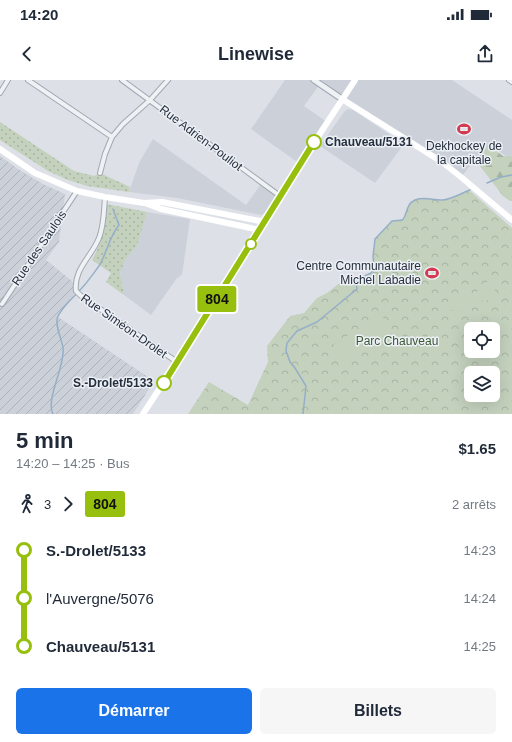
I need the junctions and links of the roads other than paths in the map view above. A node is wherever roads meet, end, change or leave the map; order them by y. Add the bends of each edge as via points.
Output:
1 (8, 80) edge
2 (28, 80) edge
3 (122, 80) edge
4 (168, 80) edge
5 (314, 80) edge
6 (355, 80) edge
7 (509, 80) edge
8 (512, 82) edge
9 (0, 93) edge
10 (342, 98) junction
11 (150, 100) junction
12 (112, 137) junction
13 (0, 149) edge
14 (100, 173) dead end
15 (77, 191) junction
16 (280, 196) junction
17 (105, 197) junction
18 (144, 203) junction
19 (512, 220) edge
20 (265, 222) junction
21 (260, 230) junction
22 (2, 304) dead end
23 (177, 362) junction
24 (143, 414) edge

1 - 9 street
2 - 12 street
3 - 11 street, Rue Adrien-Pouliot
4 - 11 street
5 - 10 street
6 - 10 main road
7 - 8 street
10 - 16 main road
10 - 19 main road via 442,162
11 - 12 street
11 - 16 street, Rue Adrien-Pouliot
12 - 14 street
13 - 15 main road via 35,173
15 - 17 main road
15 - 22 street, Rue des Saulois
16 - 20 main road
17 - 18 main road
17 - 23 street, Rue Siméon-Drolet via 99,238 76,277 76,291
18 - 20 main road via 162,202
18 - 21 main road via 161,210
20 - 21 main road
21 - 23 main road
23 - 24 main road

